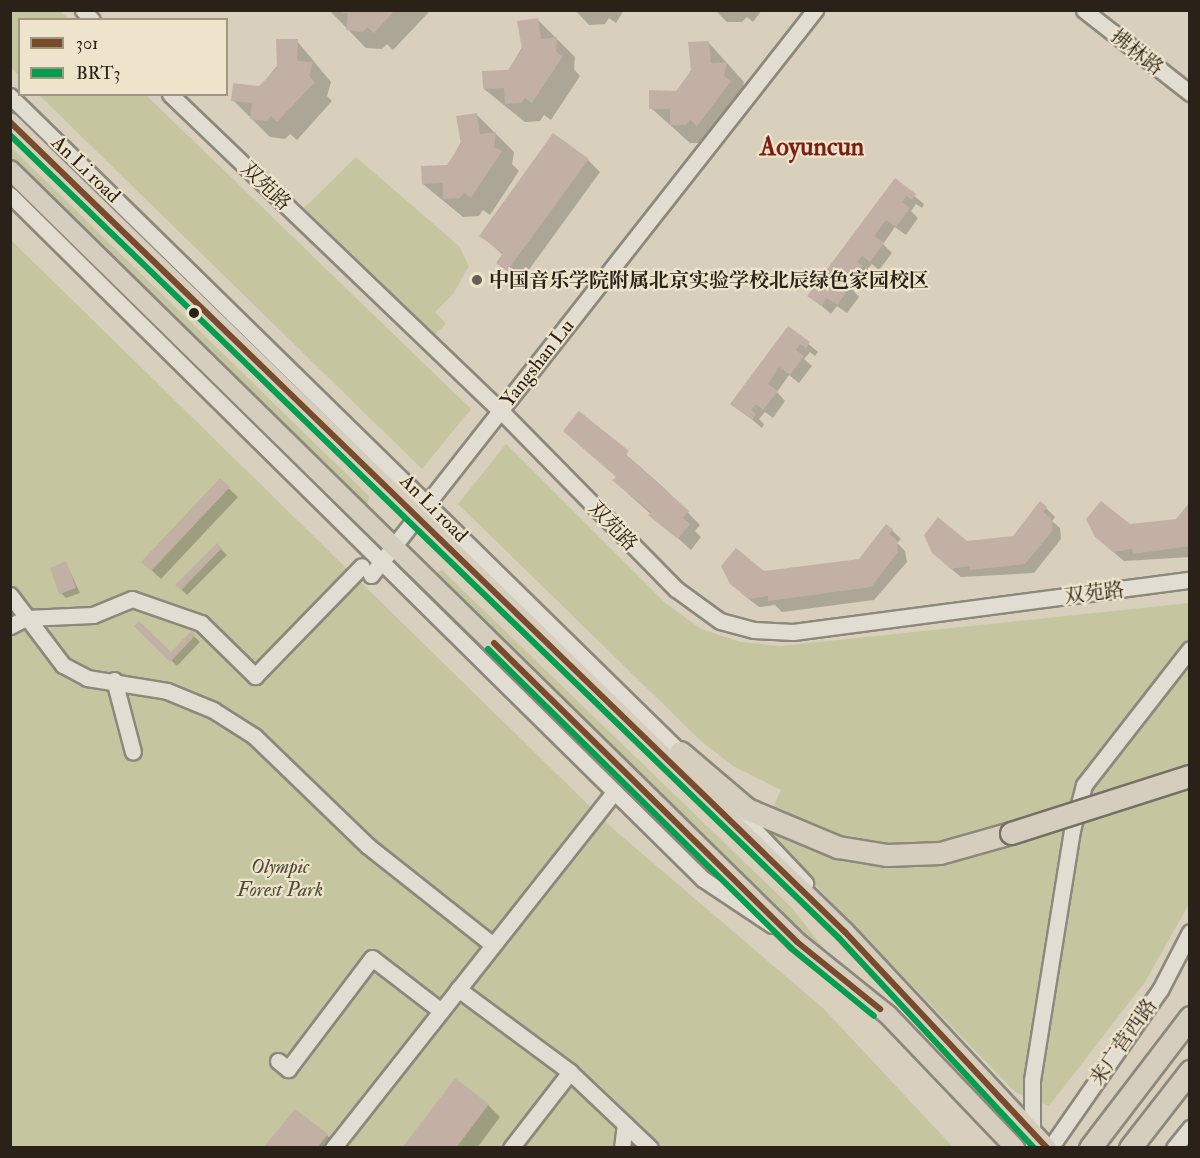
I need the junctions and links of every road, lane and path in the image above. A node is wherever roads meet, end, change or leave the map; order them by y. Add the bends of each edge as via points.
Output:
1 (815, 10) edge
2 (1084, 10) edge
3 (1190, 93) edge
4 (10, 96) edge
5 (172, 96) edge
6 (10, 122) edge
7 (10, 170) edge
8 (10, 195) edge
9 (500, 410) junction
10 (428, 502) junction
11 (416, 517) junction
12 (394, 545) junction
13 (383, 560) junction
14 (1190, 580) edge
15 (10, 595) edge
16 (27, 618) junction
17 (10, 626) edge
18 (1190, 650) edge
19 (114, 680) junction
20 (133, 752) dead end
21 (680, 752) junction
22 (1190, 776) edge
23 (614, 792) junction
24 (845, 932) junction
25 (1190, 932) edge
26 (796, 942) junction
27 (493, 945) junction
28 (458, 989) junction
29 (441, 1011) junction
30 (1190, 1017) edge
31 (278, 1061) dead end
32 (1190, 1071) edge
33 (570, 1072) junction
34 (625, 1124) junction
35 (1190, 1128) edge
36 (1032, 1132) junction
37 (1190, 1139) edge
38 (333, 1148) edge
39 (511, 1148) edge
40 (622, 1148) edge
41 (650, 1148) edge
42 (1015, 1148) edge
43 (1048, 1148) edge
44 (1090, 1148) edge
45 (1130, 1148) edge
46 (1174, 1148) edge
47 (1181, 1148) edge

1 - 9 street, Yangshan Lu
2 - 3 street, 拂林路
4 - 10 street, An Li road
5 - 9 street, 双苑路
6 - 11 main road, An Li road
7 - 12 main road
8 - 13 street
9 - 10 street, Yangshan Lu
9 - 14 street, 双苑路 via 676,589 720,621 754,630 793,632
10 - 11 street, Yangshan Lu
10 - 21 street, An Li road
11 - 12 street, Yangshan Lu
11 - 24 main road, An Li road
12 - 13 street, Yangshan Lu
12 - 26 main road
13 - 16 street, Yangshan Lu via 366,571 255,676 201,623 132,599 93,615
13 - 23 street
15 - 16 street
16 - 17 street
16 - 19 street via 63,664 87,678
18 - 36 street via 1084,785 1073,823 1032,1080
19 - 20 street
19 - 27 street via 167,691 213,710 254,736 368,846
21 - 22 highway, bridge via 747,809 838,847 887,855 940,853
21 - 24 street, An Li road via 798,874
23 - 26 street via 703,879
23 - 27 street
24 - 36 main road, An Li road
25 - 43 street, 来广营西路 via 1160,990
26 - 42 main road via 888,1015
27 - 28 street
28 - 29 street
28 - 33 street
29 - 31 street via 372,958 288,1069
29 - 38 street
30 - 44 highway
32 - 45 highway
33 - 34 street
33 - 39 street
34 - 40 street
34 - 41 street
35 - 46 street
36 - 43 main road, An Li road
37 - 47 street

